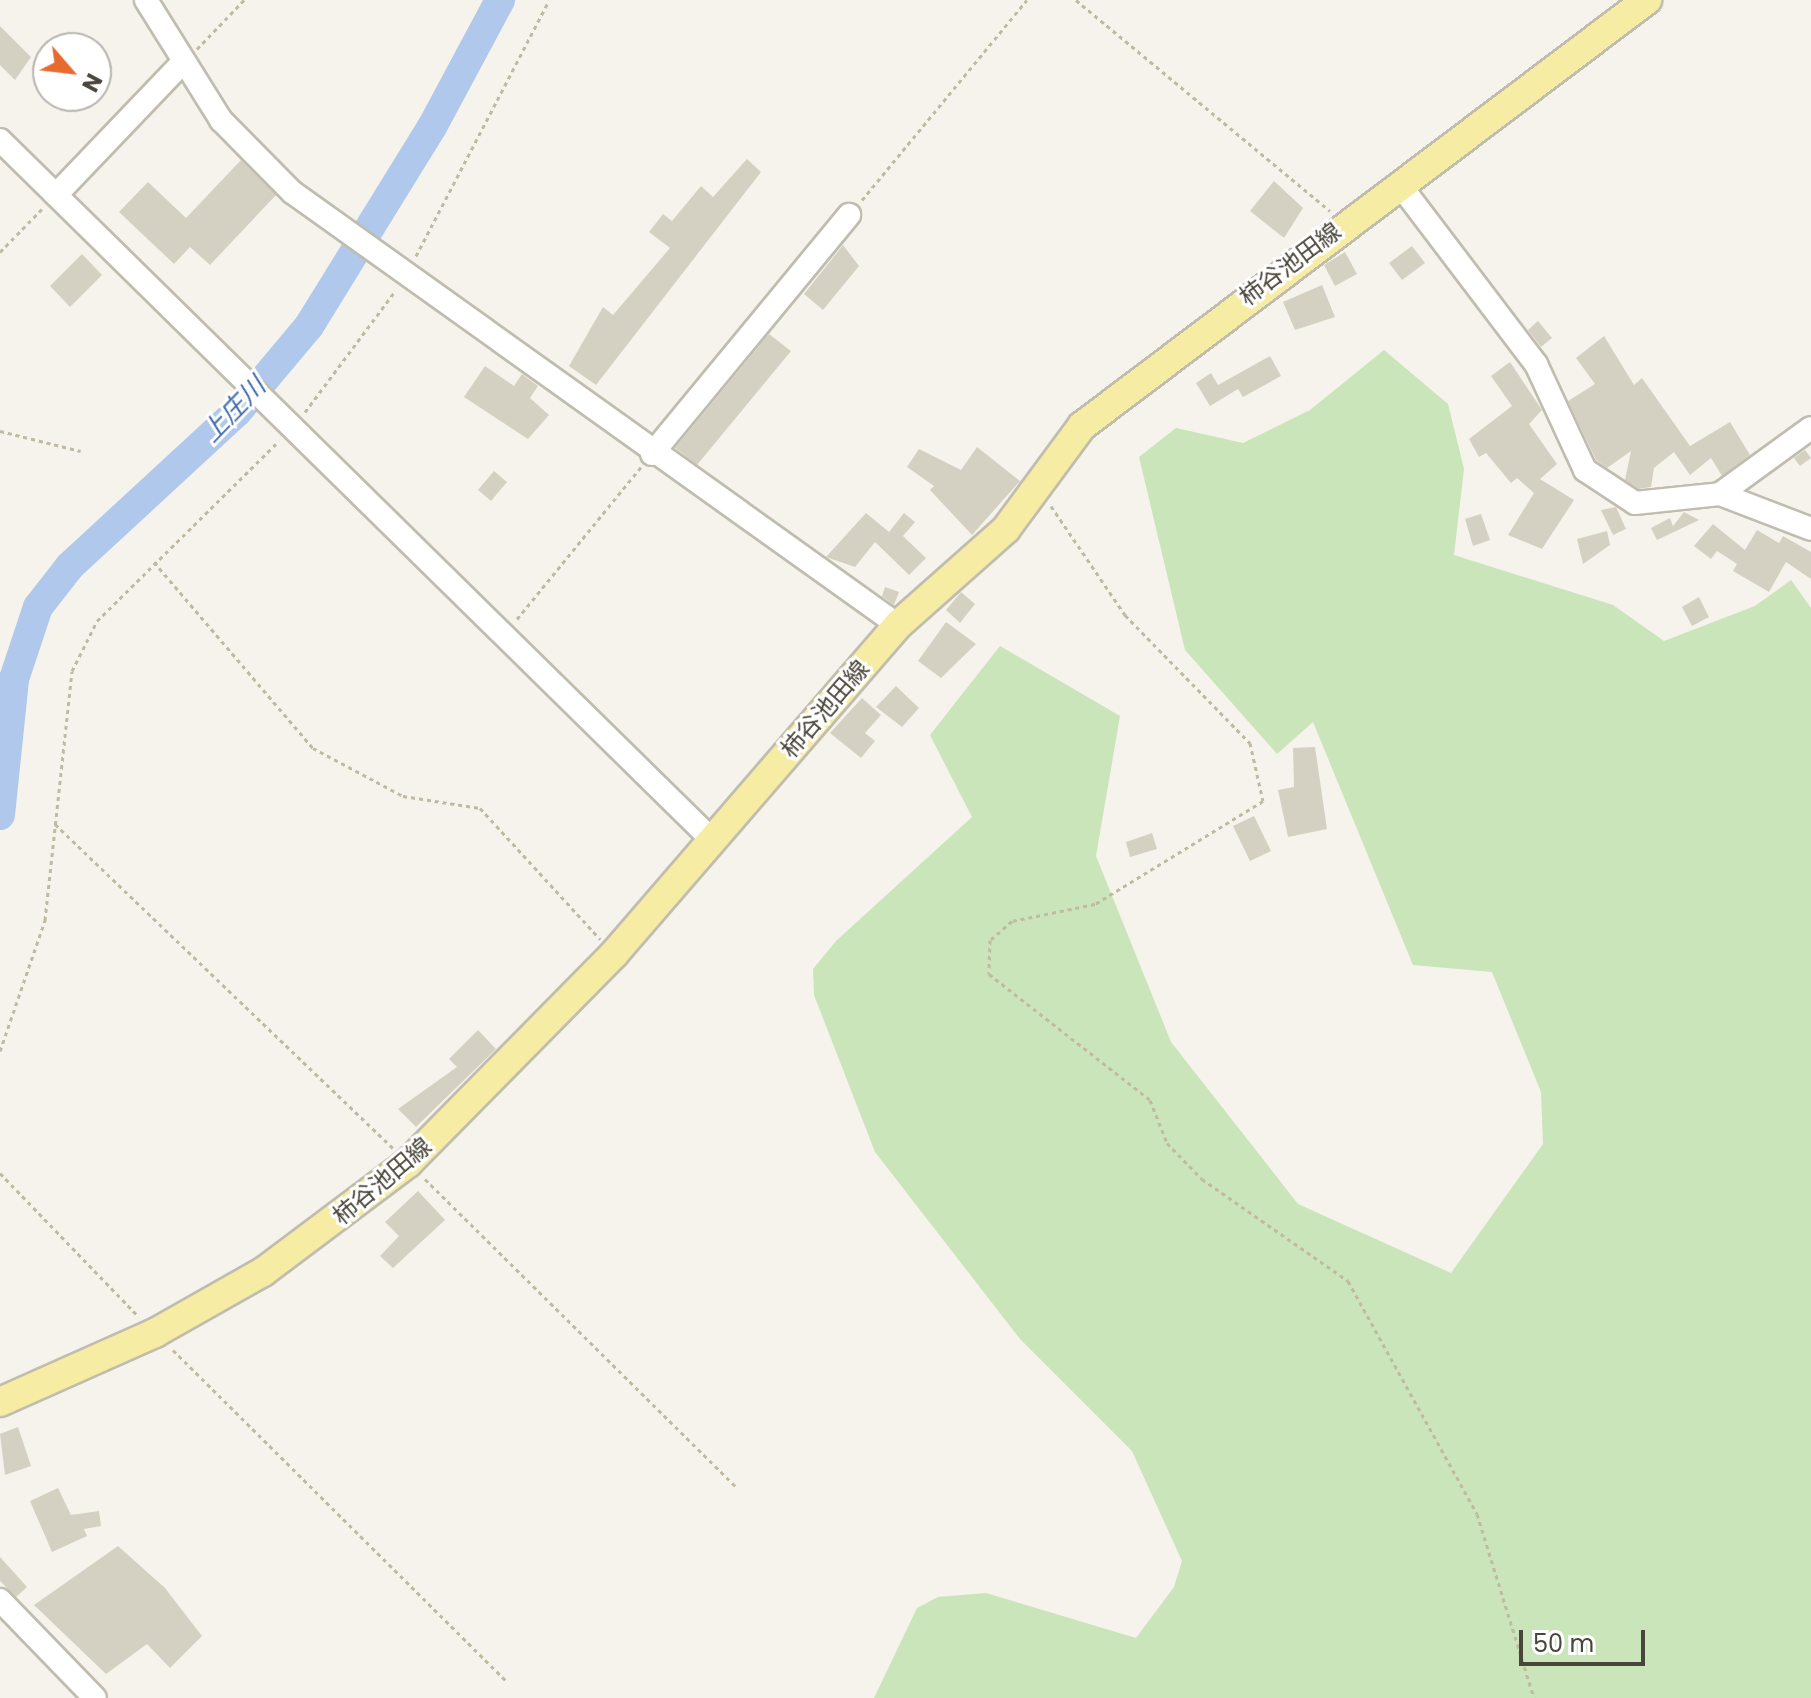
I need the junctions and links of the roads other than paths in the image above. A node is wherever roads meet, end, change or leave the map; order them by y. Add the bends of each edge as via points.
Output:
1 (146, 0) edge
2 (1647, 0) edge
3 (183, 62) junction
4 (0, 140) edge
5 (1400, 185) junction
6 (56, 195) junction
7 (849, 215) road end
8 (1811, 428) edge
9 (652, 454) junction
10 (1720, 494) junction
11 (1811, 529) edge
12 (898, 625) junction
13 (712, 840) junction
14 (0, 1402) edge
15 (0, 1600) edge
16 (95, 1698) edge

1 - 3 street
2 - 5 main road, 柿谷池田線
3 - 6 street
3 - 9 street via 252,156 314,208
4 - 6 street
5 - 10 street via 1536,364 1585,470 1635,503
5 - 12 main road, 柿谷池田線 via 1082,426 1006,529
6 - 13 street via 296,425
7 - 9 street
8 - 10 street
9 - 12 street
10 - 11 street
12 - 13 main road, 柿谷池田線
13 - 14 main road, 柿谷池田線 via 614,954 408,1163 263,1272 155,1333
15 - 16 street

